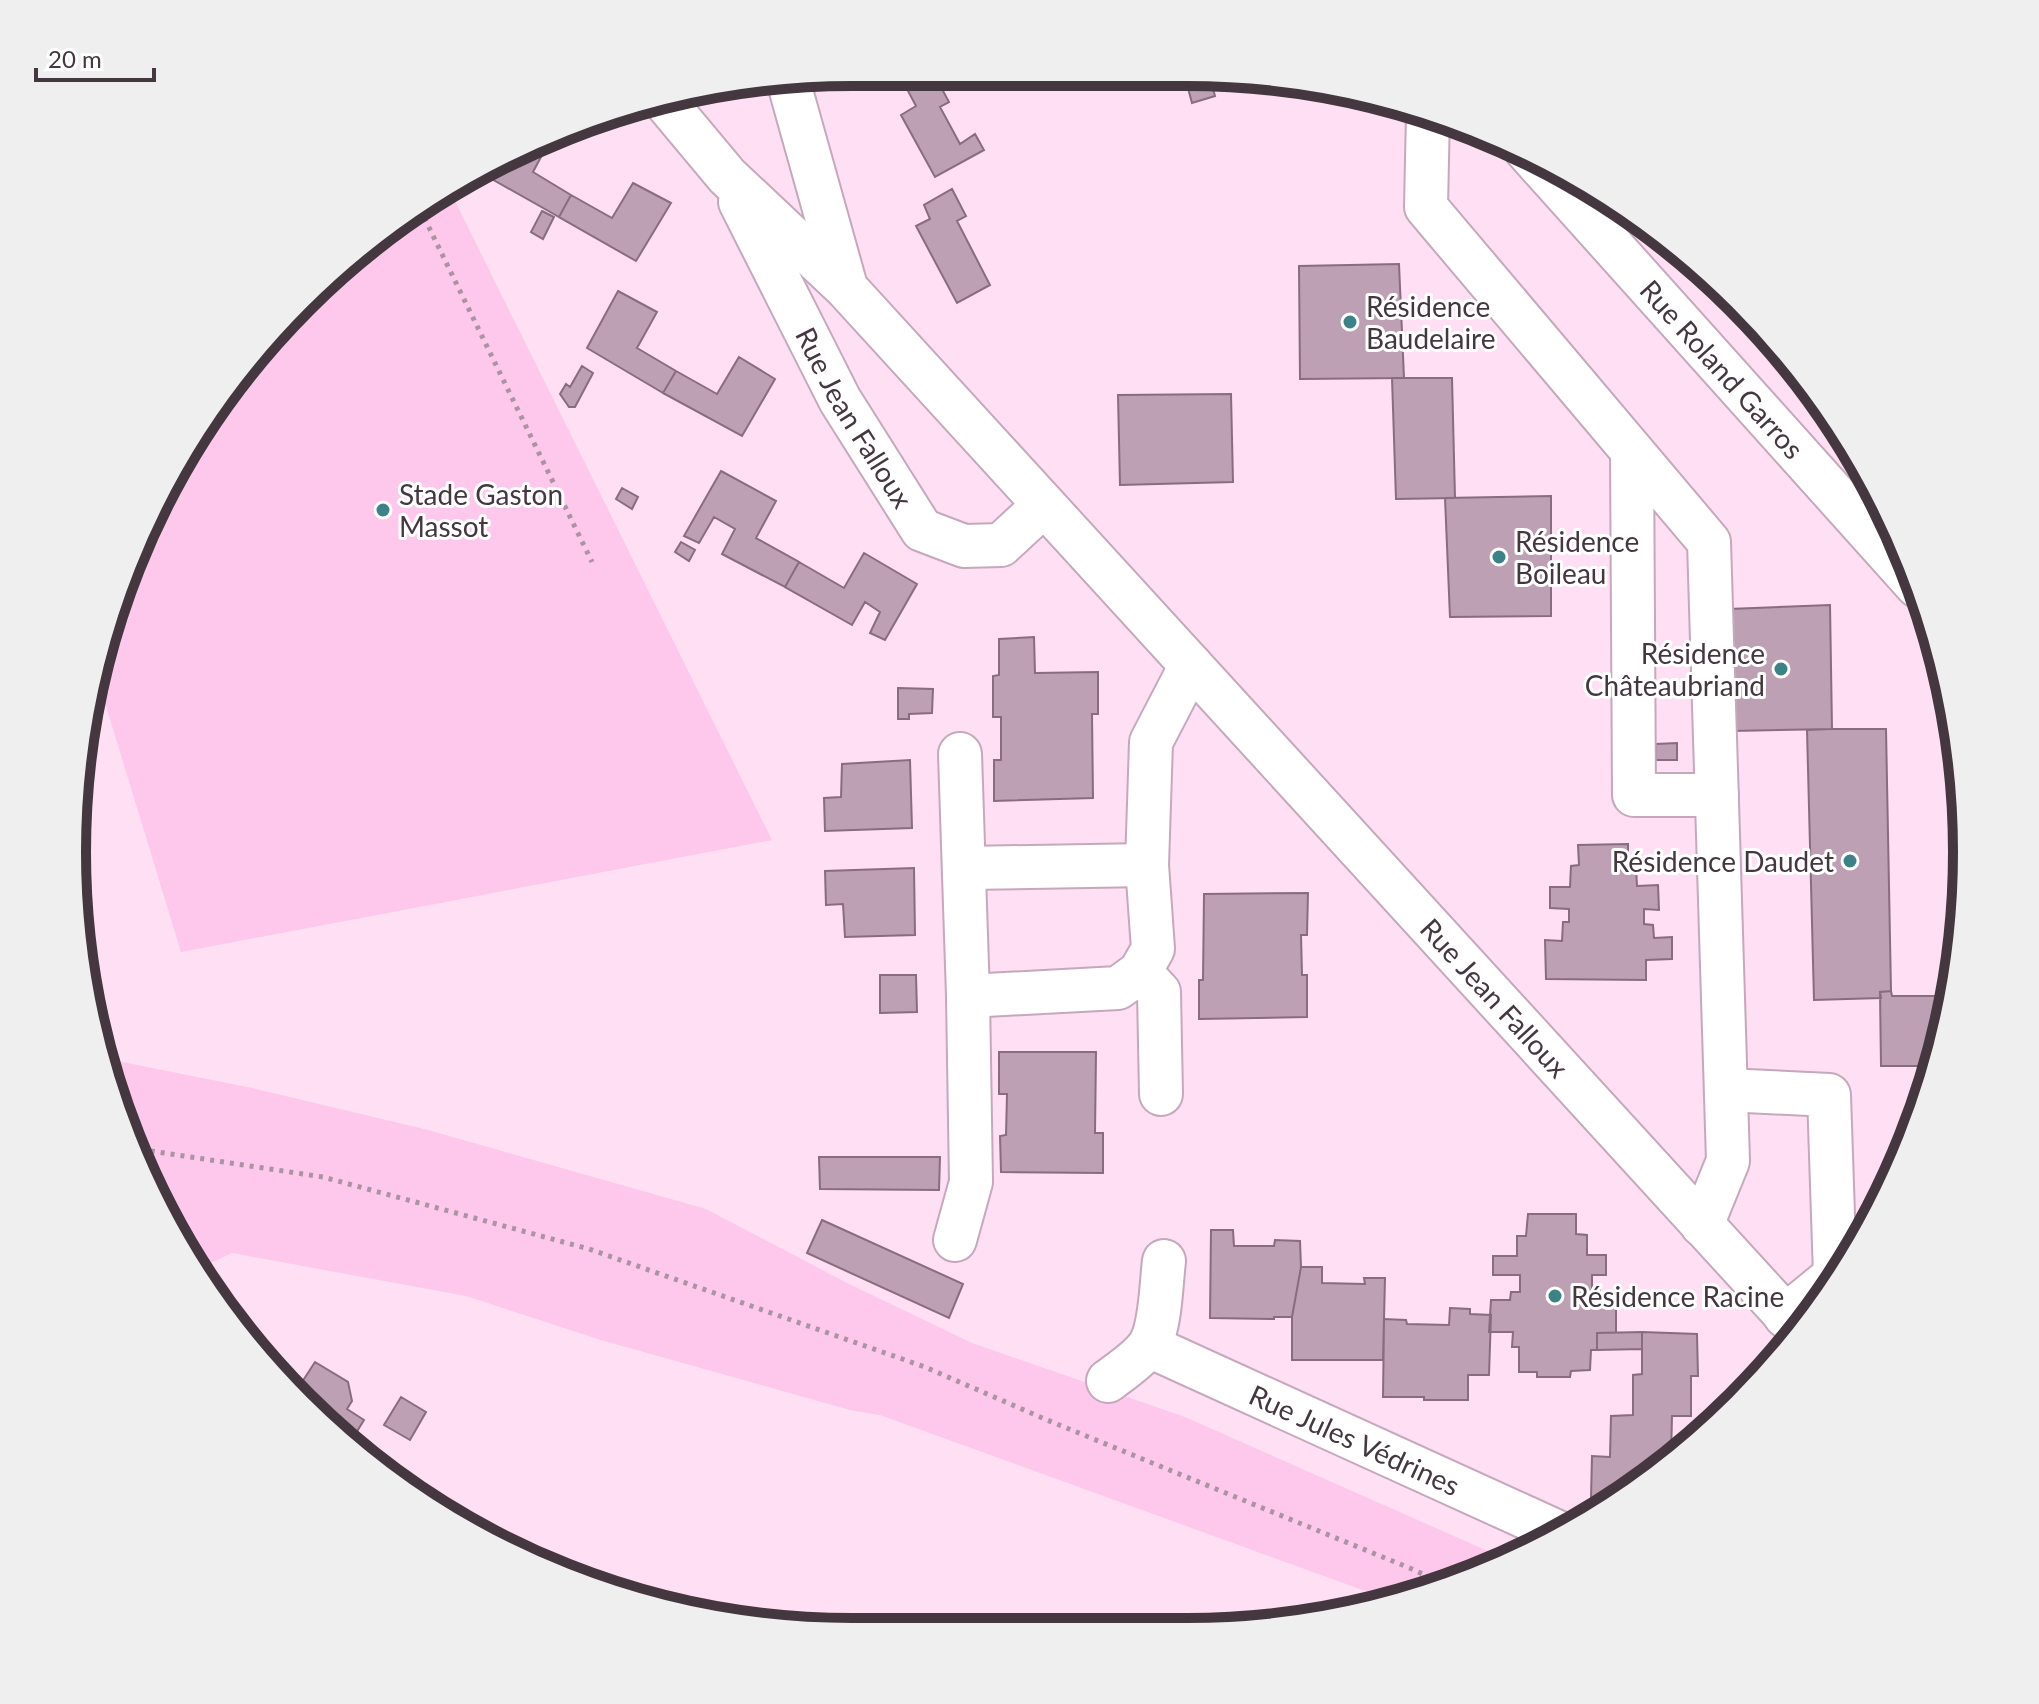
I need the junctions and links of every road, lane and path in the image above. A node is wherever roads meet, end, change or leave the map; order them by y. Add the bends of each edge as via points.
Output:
1 (791, 89) edge
2 (670, 108) edge
3 (1428, 125) edge
4 (727, 176) junction
5 (1552, 179) edge
6 (424, 217) edge
7 (846, 288) junction
8 (1632, 451) junction
9 (1044, 505) junction
10 (592, 562) dead end
11 (1896, 563) edge
12 (1191, 665) junction
13 (960, 754) dead end
14 (1717, 795) junction
15 (1147, 865) junction
16 (965, 868) junction
17 (1140, 972) junction
18 (968, 996) junction
19 (1726, 1090) junction
20 (1161, 1094) dead end
21 (146, 1150) edge
22 (1702, 1225) junction
23 (955, 1240) dead end
24 (1164, 1261) dead end
25 (1835, 1261) edge
26 (1792, 1323) edge
27 (1149, 1346) junction
28 (1108, 1381) dead end
29 (1547, 1527) edge
30 (1431, 1578) edge

1 - 7 street, Rue Jean Falloux
2 - 4 street, Rue Jean Falloux
3 - 8 street via 1426,207
4 - 7 street, Rue Jean Falloux
4 - 9 street, Rue Jean Falloux via 840,400 922,530 964,546 1001,545
5 - 11 street, Rue Roland Garros
6 - 10 path
7 - 9 street, Rue Jean Falloux
8 - 14 street via 1709,542
8 - 14 street via 1634,795
9 - 12 street, Rue Jean Falloux
12 - 15 street via 1151,742
12 - 22 street, Rue Jean Falloux
13 - 16 street
14 - 19 street
15 - 16 street
15 - 17 street via 1153,949
16 - 18 street
17 - 18 street via 1118,988
17 - 20 street via 1159,992
18 - 23 street via 971,1182
19 - 22 street via 1728,1161
19 - 25 street via 1829,1095
21 - 30 path via 323,1177 589,1249 925,1367
22 - 26 street, Rue Jean Falloux
24 - 27 street
27 - 28 street
27 - 29 street, Rue Jules Védrines

